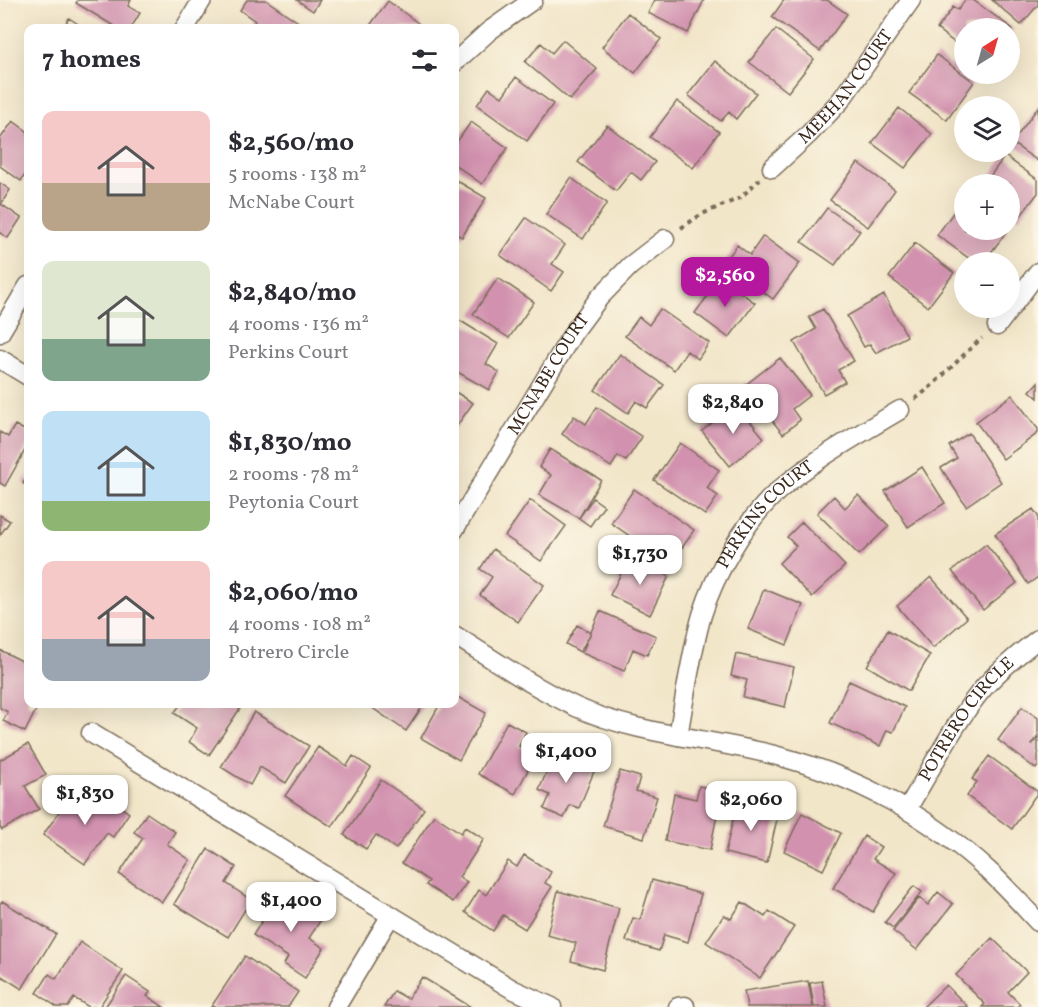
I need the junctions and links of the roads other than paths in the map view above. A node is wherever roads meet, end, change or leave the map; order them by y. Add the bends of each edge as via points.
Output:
1 (202, 0) edge
2 (533, 0) edge
3 (911, 0) edge
4 (187, 24) edge
5 (459, 58) edge
6 (772, 168) road end
7 (665, 239) road end
8 (1038, 272) edge
9 (24, 293) edge
10 (997, 326) road end
11 (0, 333) edge
12 (0, 359) edge
13 (24, 374) edge
14 (900, 410) road end
15 (459, 522) edge
16 (459, 638) edge
17 (1038, 639) edge
18 (91, 734) dead end
19 (678, 736) junction
20 (907, 809) junction
21 (391, 915) junction
22 (1038, 922) edge
23 (336, 1007) edge
24 (552, 1007) edge

1 - 4 street
2 - 5 street
3 - 6 street, MEEHAN COURT via 841,100
7 - 15 street, MCNABE COURT via 630,266 580,324
8 - 10 street
9 - 11 street
12 - 13 street
14 - 19 street, PERKINS COURT via 810,465 776,493 745,530 720,571 702,615
16 - 19 street via 577,707 639,728
17 - 20 street, POTRERO CIRCLE via 986,686
18 - 21 street
19 - 20 street via 774,755 833,773
20 - 22 street via 990,872
21 - 23 street
21 - 24 street via 512,989

